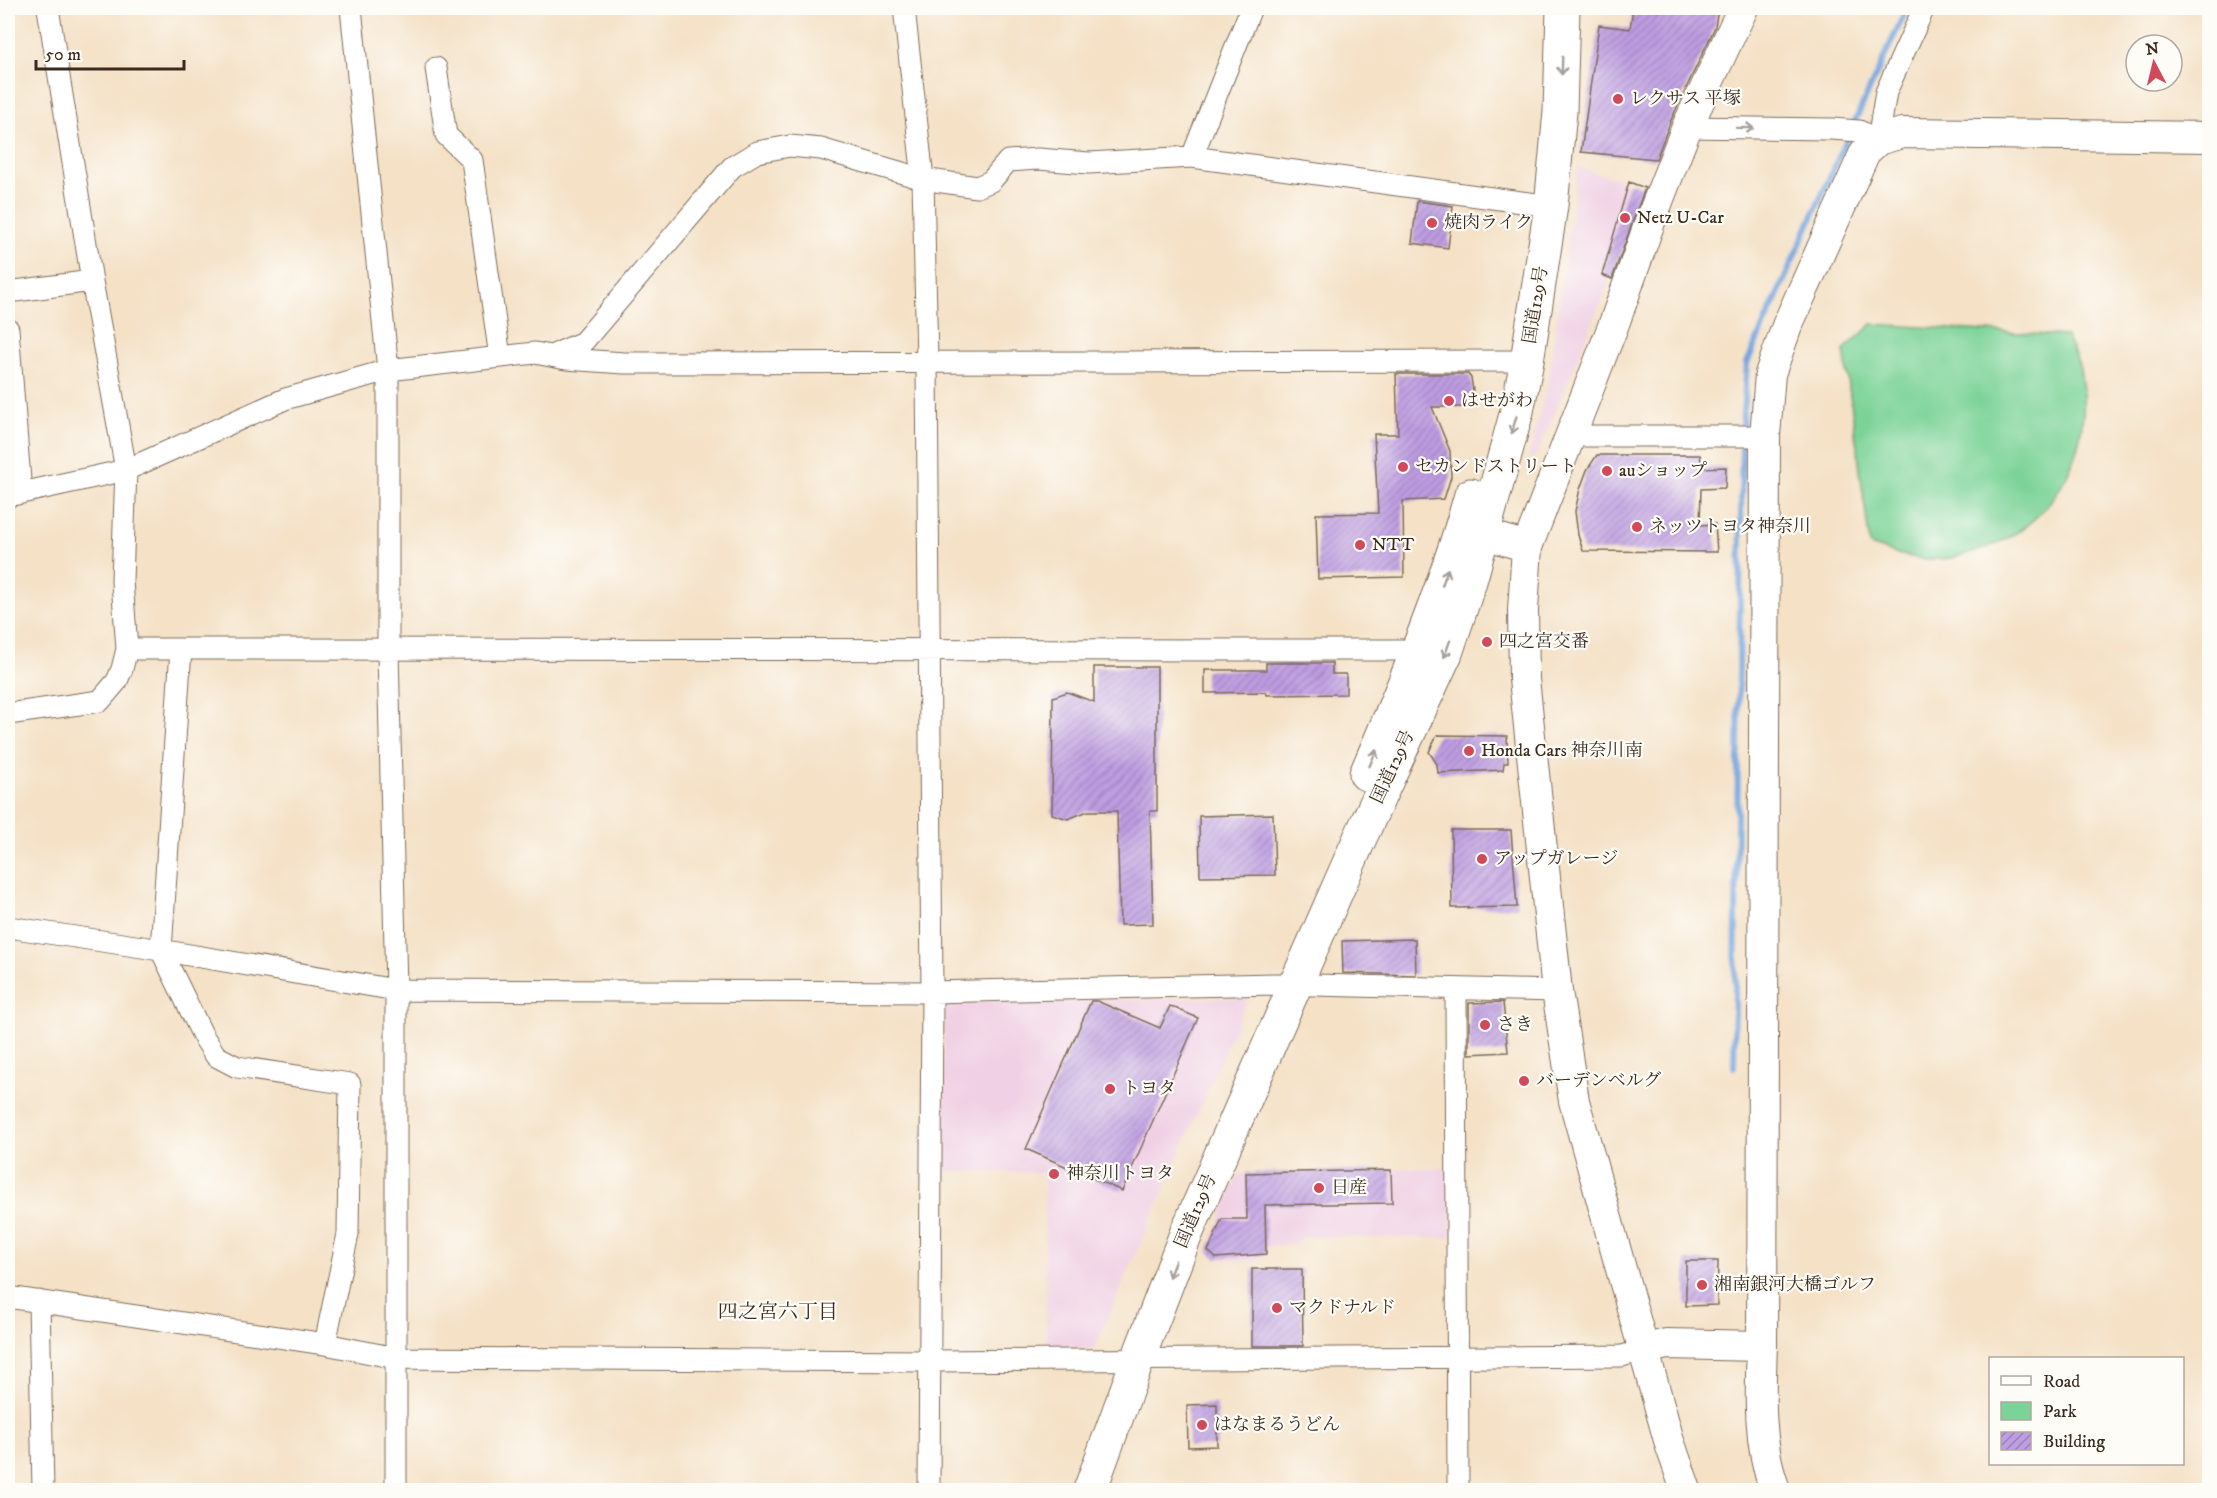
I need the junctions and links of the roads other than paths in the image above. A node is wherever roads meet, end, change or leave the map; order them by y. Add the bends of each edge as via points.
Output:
1 (48, 8) edge
2 (351, 8) edge
3 (904, 8) edge
4 (1251, 8) edge
5 (1540, 8) edge
6 (1563, 8) edge
7 (1743, 8) edge
8 (1924, 8) edge
9 (436, 68) dead end
10 (1687, 127) junction
11 (1868, 135) junction
12 (2210, 137) edge
13 (1192, 157) junction
14 (923, 179) junction
15 (1540, 205) junction
16 (92, 281) junction
17 (8, 291) edge
18 (8, 329) edge
19 (550, 356) junction
20 (500, 357) junction
21 (1516, 361) junction
22 (927, 362) junction
23 (388, 370) junction
24 (1572, 436) junction
25 (1765, 436) junction
26 (126, 470) junction
27 (14, 495) edge
28 (1473, 531) junction
29 (1527, 547) junction
30 (928, 648) junction
31 (127, 649) junction
32 (181, 649) junction
33 (1419, 650) junction
34 (388, 651) junction
35 (8, 714) edge
36 (8, 927) edge
37 (161, 950) junction
38 (1285, 985) junction
39 (1456, 989) junction
40 (396, 990) junction
41 (1557, 991) junction
42 (932, 992) junction
43 (8, 1297) edge
44 (39, 1301) junction
45 (325, 1344) junction
46 (1762, 1346) junction
47 (1643, 1350) junction
48 (1458, 1357) junction
49 (396, 1358) junction
50 (1125, 1359) junction
51 (931, 1361) junction
52 (43, 1491) edge
53 (396, 1491) edge
54 (929, 1491) edge
55 (1068, 1491) edge
56 (1090, 1491) edge
57 (1458, 1491) edge
58 (1686, 1491) edge
59 (1774, 1491) edge

1 - 16 street
2 - 23 street
3 - 14 street
4 - 13 street
5 - 15 highway, 国道129号
6 -> 15 highway, 国道129号 via 1560,112
7 - 10 street
8 - 11 street
9 - 20 street via 446,135 472,160
10 -> 11 street via 1832,129
10 - 24 street
11 - 12 street
11 - 25 street via 1865,152 1787,326 1770,374
13 - 14 street via 1089,163 1008,161 991,181 976,187
13 - 15 street
14 - 19 street via 821,149 790,146 757,152 732,167 583,342
14 - 22 street
15 - 21 highway, 国道129号
16 - 17 street
16 - 26 street
18 - 27 street
19 - 20 street via 535,353
19 - 22 street via 624,363
20 - 23 street
21 - 22 street
21 - 28 highway, 国道129号 via 1518,411
22 - 30 street
23 - 26 street via 285,399
23 - 34 street
24 - 25 street
24 - 29 street
25 - 46 street
26 - 27 street
26 - 31 street via 122,581
28 - 29 street
33 -> 28 highway, 国道129号
28 -> 38 highway, 国道129号 via 1446,653 1360,838
29 - 41 street via 1524,679
30 - 33 street
30 - 34 street
30 - 42 street
31 - 32 street
31 - 35 street via 117,681 100,700
32 - 34 street
32 - 37 street
38 -> 33 highway, 国道129号
34 - 40 street
36 - 37 street
37 - 40 street
37 - 45 street via 216,1056 237,1067 350,1084 348,1234
38 - 39 street
38 - 42 street
38 - 50 highway, 国道129号 via 1186,1234
39 - 41 street
39 - 48 street
40 - 42 street
40 - 49 street
41 - 47 street via 1574,1101
42 - 51 street
43 - 44 street
44 - 45 street
44 - 52 street
45 - 49 street
46 - 47 street via 1666,1344
46 - 59 street via 1760,1412
47 - 48 street via 1622,1356
47 - 58 street
48 - 50 street
48 - 57 street
49 - 51 street
49 - 53 street
50 - 51 street
50 - 55 highway, 国道129号
50 - 56 highway, 国道129号
51 - 54 street

